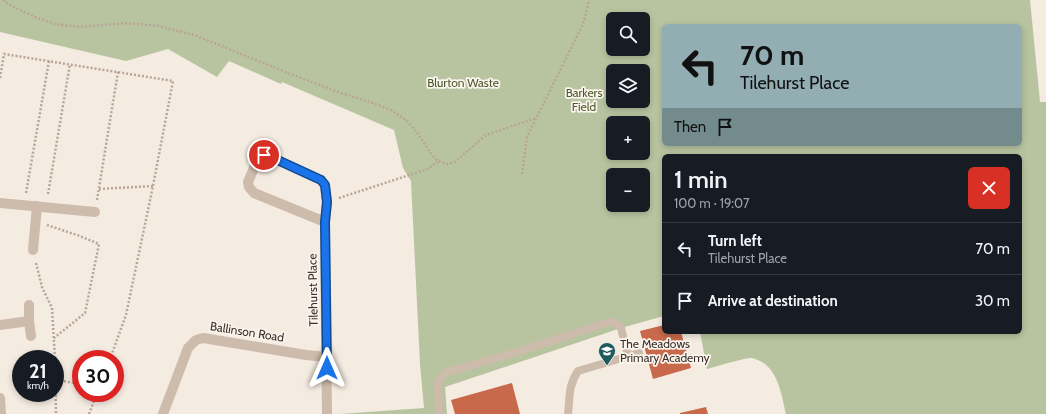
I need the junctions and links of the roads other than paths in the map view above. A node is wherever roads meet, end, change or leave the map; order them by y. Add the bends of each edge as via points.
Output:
1 (0, 203) edge
2 (42, 206) junction
3 (95, 212) road end
4 (325, 222) junction
5 (33, 250) road end
6 (29, 305) dead end
7 (29, 321) junction
8 (0, 325) edge
9 (31, 336) dead end
10 (639, 353) dead end
11 (628, 356) junction
12 (327, 357) junction
13 (0, 398) edge
14 (1, 414) edge
15 (163, 414) edge
16 (327, 414) edge
17 (439, 414) edge
18 (568, 414) edge

1 - 2 street
2 - 3 street
2 - 5 street via 36,222
4 - 4 street, Tilehurst Place via 327,202 325,185 321,180 271,157 264,155 257,161 248,182 254,193
4 - 12 street, Tilehurst Place
6 - 7 street
7 - 8 street
7 - 9 street
10 - 11 lane
11 - 17 lane via 621,328 616,323 609,322 447,372 438,382
11 - 18 lane via 578,371 570,387
12 - 15 street, Ballinson Road via 203,338 196,340 188,348
12 - 16 street, Tilehurst Place
13 - 14 street

